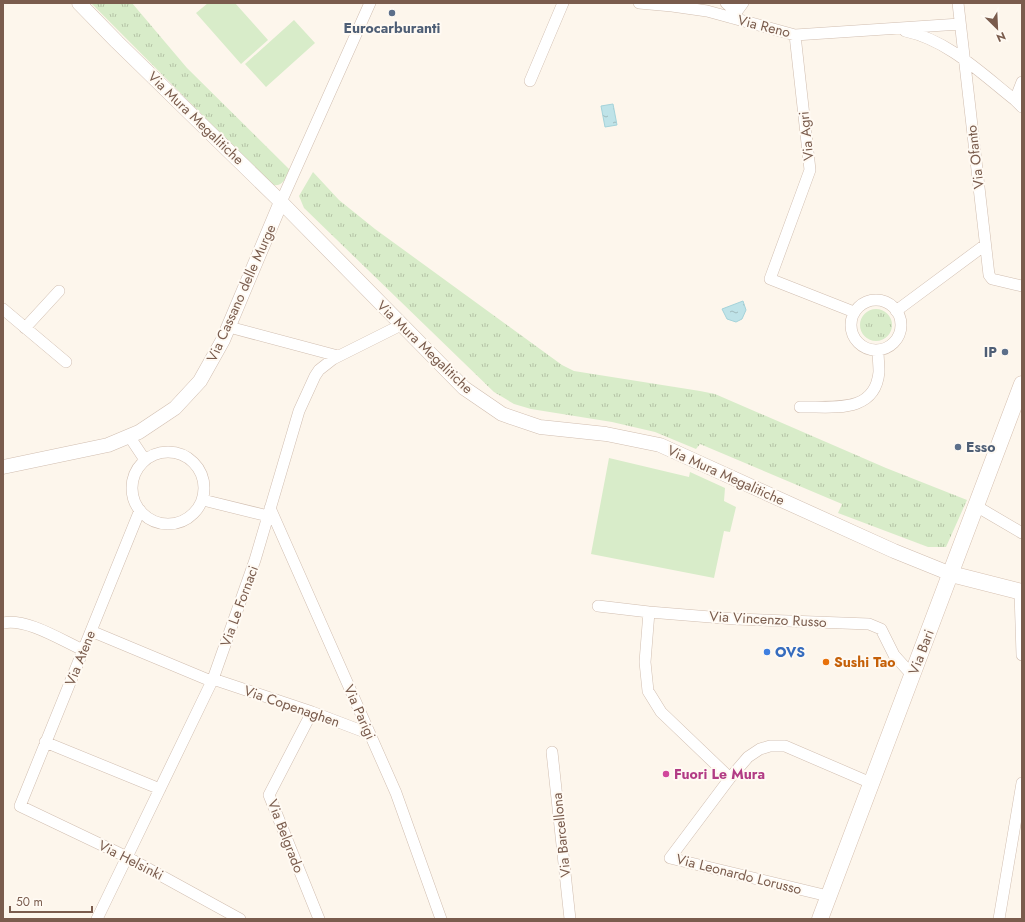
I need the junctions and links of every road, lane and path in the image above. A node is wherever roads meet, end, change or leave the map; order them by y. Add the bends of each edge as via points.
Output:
1 (79, 3) edge
2 (370, 3) edge
3 (563, 3) edge
4 (639, 3) edge
5 (726, 3) edge
6 (743, 3) edge
7 (958, 3) edge
8 (734, 15) junction
9 (960, 24) junction
10 (891, 28) junction
11 (796, 34) junction
12 (964, 59) junction
13 (530, 81) dead end
14 (1022, 82) edge
15 (1018, 103) edge
16 (281, 202) junction
17 (985, 245) junction
18 (1022, 286) edge
19 (59, 291) dead end
20 (3, 310) edge
21 (896, 311) junction
22 (854, 312) junction
23 (401, 325) junction
24 (229, 327) junction
25 (26, 328) junction
26 (878, 350) junction
27 (338, 356) junction
28 (66, 362) dead end
29 (1022, 384) edge
30 (800, 406) dead end
31 (1017, 412) edge
32 (129, 436) junction
33 (145, 460) junction
34 (3, 466) edge
35 (203, 500) junction
36 (976, 506) junction
37 (140, 510) junction
38 (269, 512) junction
39 (1022, 533) edge
40 (951, 574) junction
41 (1021, 591) edge
42 (598, 606) dead end
43 (649, 612) junction
44 (3, 623) edge
45 (91, 631) junction
46 (83, 650) junction
47 (1022, 656) edge
48 (912, 674) junction
49 (212, 680) junction
50 (312, 712) junction
51 (370, 734) junction
52 (46, 742) junction
53 (552, 752) dead end
54 (730, 778) junction
55 (871, 783) junction
56 (1022, 783) edge
57 (160, 789) junction
58 (20, 806) joint
59 (127, 857) junction
60 (828, 896) junction
61 (316, 917) edge
62 (97, 919) edge
63 (240, 919) edge
64 (441, 919) edge
65 (570, 919) edge
66 (820, 919) edge
67 (999, 919) edge

1 - 16 street, Via Mura Megalitiche
2 - 16 street, Via Cassano delle Murge
3 - 13 street
4 - 8 street, Via Reno
5 - 8 street
6 - 8 street
7 - 9 street, Via Ofanto
8 - 11 street, Via Reno
9 - 10 street, Via Reno
9 - 12 street, Via Ofanto
10 - 11 street, Via Reno
10 - 12 street, Via Reno via 920,34
11 - 22 street, Via Agri via 810,170 770,279
12 - 15 street, Via Reno
12 - 17 street, Via Ofanto
14 - 15 street
16 - 23 street, Via Mura Megalitiche
16 - 24 street, Via Cassano delle Murge
17 - 18 street, Via Ofanto via 990,278
17 - 21 street
19 - 25 street
20 - 25 street
21 - 22 street via 887,303 873,300 859,306
21 - 26 street via 900,322 898,337 886,348
22 - 26 street via 851,319 852,335 866,348
23 - 27 street, Via Le Fornaci
23 - 40 street, Via Mura Megalitiche via 464,388 502,414 540,427 606,434 660,445 894,551
24 - 27 street
24 - 32 street, Via Cassano delle Murge via 200,381 175,408
25 - 28 street
26 - 30 street via 877,381 866,399 852,405
27 - 38 street, Via Le Fornaci via 319,370 299,411
29 - 31 main road, Via Bari
31 - 36 main road, Via Bari
32 - 33 street
32 - 34 street, Via Cassano delle Murge via 108,445
33 - 35 street via 167,451 190,458 198,466 203,477
33 - 37 street via 137,469 132,481 132,493
35 - 37 street via 198,510 178,523 154,522
35 - 38 street
36 - 39 street
36 - 40 main road, Via Bari
37 - 45 street, Via Atene
38 - 49 street, Via Le Fornaci via 255,560
38 - 51 street, Via Parigi
40 - 41 main road, Via Mura Megalitiche
40 - 48 main road, Via Bari
41 - 47 street
42 - 43 street, Via Vincenzo Russo
43 - 48 street, Via Vincenzo Russo via 869,624 881,629 894,655
43 - 54 street via 645,662 648,691 661,712
44 - 46 street via 28,624
45 - 46 street, Via Atene
45 - 49 street, Via Copenaghen
46 - 52 street, Via Atene
48 - 55 main road, Via Bari
49 - 50 street, Via Copenaghen
49 - 57 street, Via Le Fornaci
50 - 51 street, Via Copenaghen
50 - 61 street, Via Belgrado via 269,795
51 - 64 street, Via Parigi via 396,793
52 - 57 street
52 - 58 street, Via Atene
53 - 65 street, Via Barcellona
54 - 55 street, Via Leonardo Lorusso via 748,757 760,749 778,745
54 - 60 street, Via Leonardo Lorusso via 670,858
55 - 60 main road, Via Bari
56 - 67 street
57 - 59 street, Via Le Fornaci
58 - 59 street, Via Helsinki
59 - 62 street, Via Le Fornaci
59 - 63 street, Via Helsinki
60 - 66 main road, Via Bari

